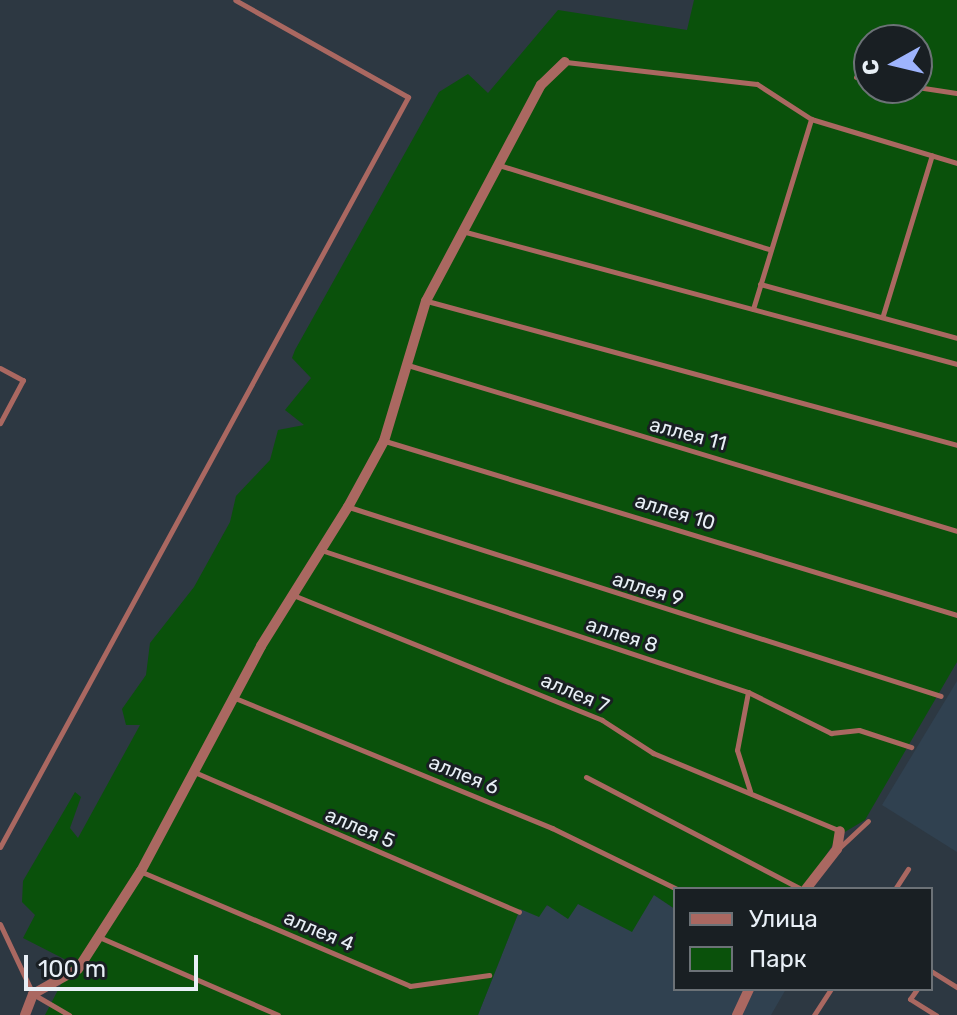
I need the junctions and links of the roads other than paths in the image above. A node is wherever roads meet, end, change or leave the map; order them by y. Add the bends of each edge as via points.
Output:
1 (235, 0) edge
2 (565, 62) joint
3 (933, 89) edge
4 (957, 93) edge
5 (811, 119) junction
6 (932, 155) junction
7 (957, 163) edge
8 (498, 165) junction
9 (461, 231) junction
10 (769, 249) junction
11 (760, 284) junction
12 (426, 301) junction
13 (753, 309) junction
14 (883, 315) junction
15 (957, 338) edge
16 (957, 364) edge
17 (411, 366) junction
18 (0, 368) edge
19 (0, 423) edge
20 (384, 441) junction
21 (957, 445) edge
22 (348, 507) junction
23 (957, 531) edge
24 (320, 550) junction
25 (292, 595) junction
26 (957, 615) edge
27 (748, 692) junction
28 (941, 696) dead end
29 (235, 698) junction
30 (911, 747) dead end
31 (191, 771) junction
32 (586, 777) dead end
33 (750, 792) junction
34 (868, 821) dead end
35 (840, 831) joint
36 (0, 847) edge
37 (837, 849) junction
38 (908, 869) dead end
39 (141, 871) junction
40 (673, 887) edge
41 (800, 887) edge
42 (806, 887) edge
43 (896, 887) edge
44 (519, 912) dead end
45 (0, 924) edge
46 (98, 937) junction
47 (933, 972) edge
48 (489, 975) dead end
49 (957, 987) edge
50 (748, 991) edge
51 (830, 991) edge
52 (916, 991) edge
53 (33, 994) junction
54 (25, 1015) edge
55 (69, 1015) edge
56 (278, 1015) edge
57 (737, 1015) edge
58 (814, 1015) edge
59 (936, 1015) edge

1 - 36 lane via 408,97
2 - 5 lane via 757,84
2 - 8 street via 547,75
3 - 4 lane
5 - 6 lane
5 - 10 lane
6 - 7 lane
6 - 14 lane
8 - 9 street
8 - 10 lane
9 - 12 street
9 - 13 lane
10 - 11 lane
11 - 13 lane
11 - 14 lane
12 - 17 street
12 - 21 lane
13 - 16 lane
14 - 15 lane
17 - 20 street
17 - 23 lane, аллея 11
18 - 19 lane via 23,380
20 - 22 street
20 - 26 lane, аллея 10
22 - 24 street
22 - 28 lane, аллея 9 via 386,525
24 - 25 street
24 - 27 lane, аллея 8
25 - 29 street
25 - 33 lane, аллея 7 via 602,720 653,753
27 - 30 lane, аллея 8 via 831,733 859,730
27 - 33 lane via 737,750
29 - 31 street
29 - 40 lane, аллея 6 via 552,828
31 - 39 street
31 - 44 lane, аллея 5
32 - 41 lane
33 - 35 lane, аллея 7
34 - 37 lane
35 - 37 street
37 - 42 street
38 - 43 lane
39 - 46 street
39 - 48 lane, аллея 4 via 410,986 443,987
45 - 53 lane
46 - 53 street via 78,969
46 - 56 lane
47 - 49 lane
50 - 57 street
51 - 58 lane
52 - 59 lane via 910,999
53 - 54 street
53 - 55 lane

